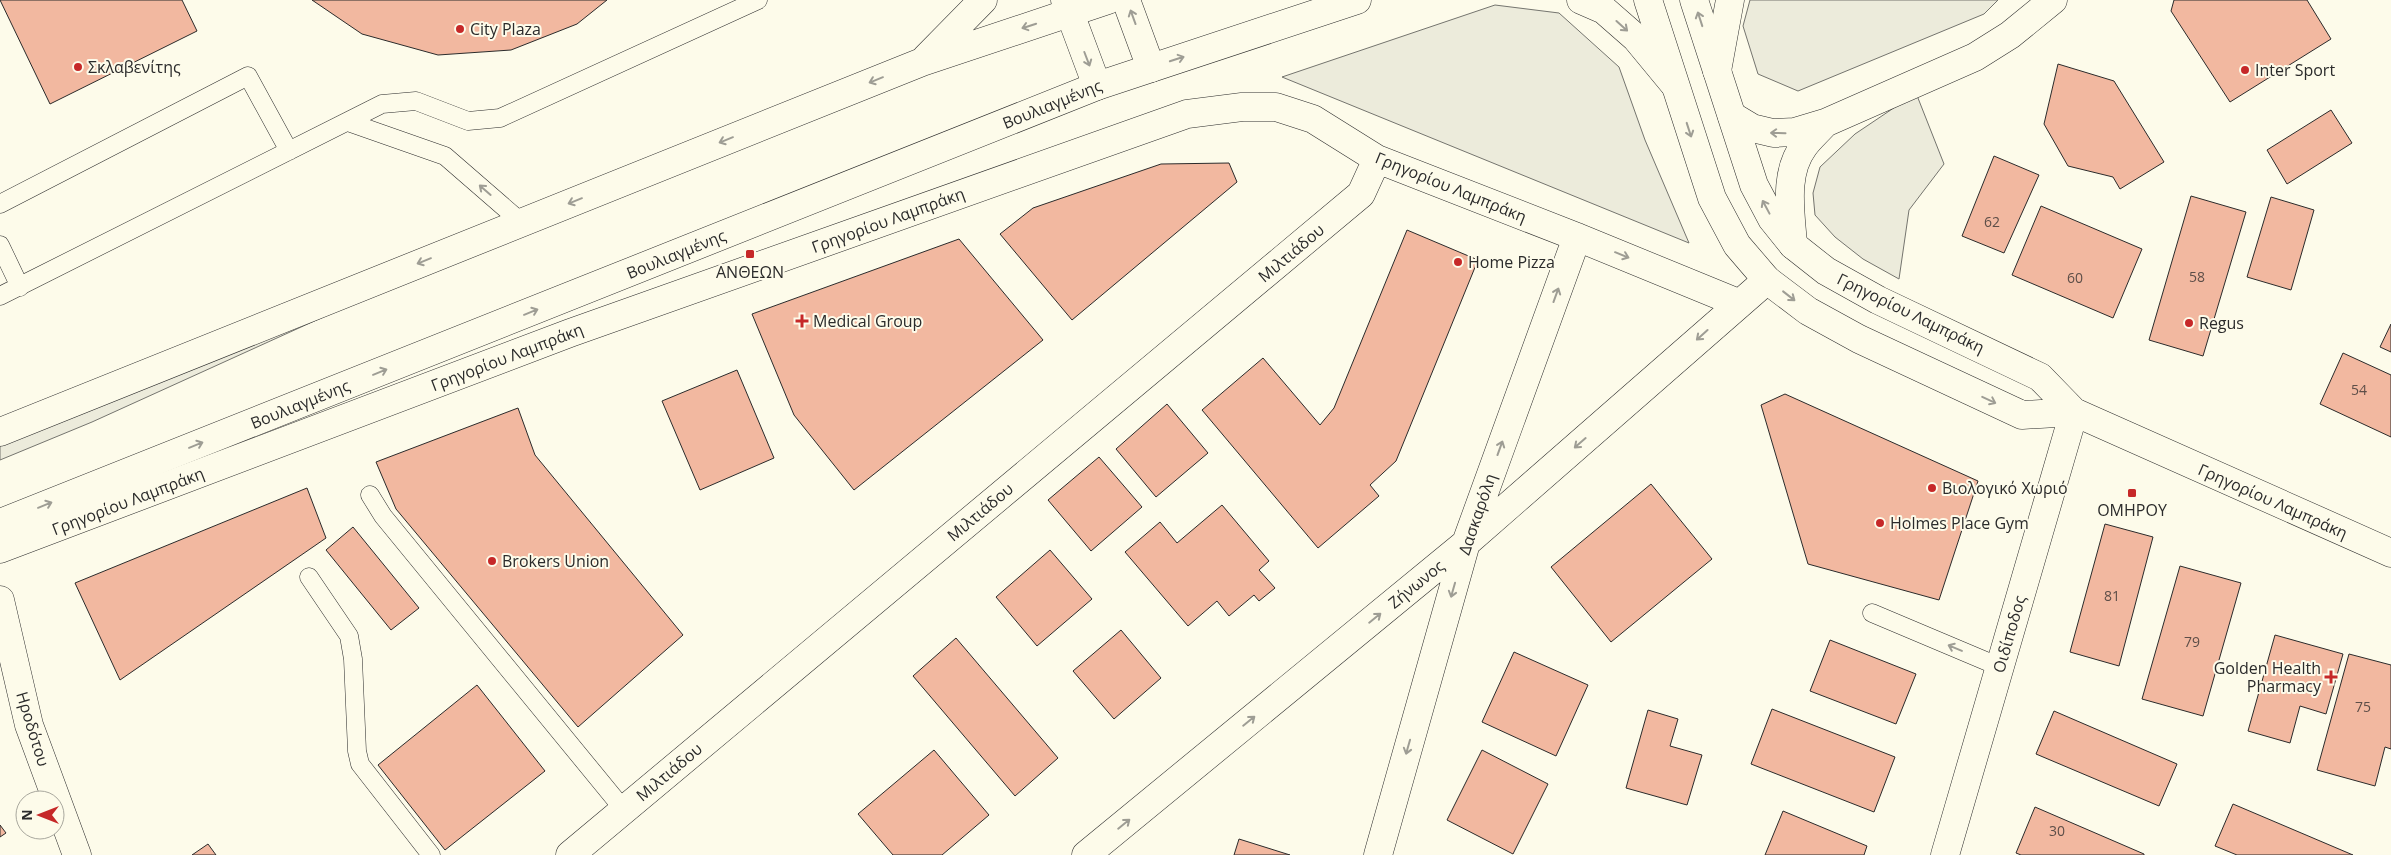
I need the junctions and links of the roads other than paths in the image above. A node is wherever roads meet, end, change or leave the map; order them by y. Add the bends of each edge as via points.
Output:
1 (758, 0) edge
2 (982, 0) edge
3 (1108, 0) edge
4 (1126, 0) edge
5 (1357, 0) edge
6 (1581, 0) edge
7 (1648, 0) edge
8 (1694, 0) edge
9 (1730, 0) edge
10 (2053, 0) edge
11 (1068, 6) edge
12 (922, 62) junction
13 (1151, 68) junction
14 (1717, 71) junction
15 (1674, 84) junction
16 (1098, 86) junction
17 (1732, 116) junction
18 (348, 122) junction
19 (1825, 123) junction
20 (289, 151) junction
21 (1377, 159) junction
22 (0, 204) edge
23 (521, 222) junction
24 (1577, 237) junction
25 (0, 245) edge
26 (1793, 245) junction
27 (1767, 280) junction
28 (20, 287) junction
29 (0, 296) edge
30 (1738, 303) junction
31 (2074, 412) junction
32 (0, 432) edge
33 (370, 495) dead end
34 (0, 523) edge
35 (1466, 543) junction
36 (0, 549) edge
37 (2391, 553) edge
38 (309, 577) dead end
39 (0, 600) edge
40 (1872, 613) dead end
41 (2000, 667) junction
42 (624, 810) junction
43 (76, 855) edge
44 (431, 855) edge
45 (570, 855) edge
46 (1086, 855) edge
47 (1378, 855) edge
48 (1945, 855) edge

1 - 18 lane via 500,118 468,121 416,100 382,104
2 - 12 street
3 - 11 street
13 -> 4 street
13 -> 5 street, Βουλιαγμένης
6 -> 15 street via 1604,10 1630,33
7 - 15 street, Γρηγορίου Λαμπράκη
14 -> 8 street, Γρηγορίου Λαμπράκη
9 - 14 street
10 - 19 street via 2010,35 1975,57
11 -> 12 street
11 -> 16 street
12 -> 23 street
13 - 16 street, Βουλιαγμένης
14 - 17 street, Γρηγορίου Λαμπράκη
15 -> 27 street, Γρηγορίου Λαμπράκη via 1712,198 1737,245
34 -> 16 street, Βουλιαγμένης
19 -> 17 street via 1795,132 1773,133 1752,128
26 -> 17 street, Γρηγορίου Λαμπράκη via 1772,219 1754,185
18 - 20 lane
23 -> 18 lane via 445,156
19 - 26 street via 1804,146 1792,169
20 - 22 lane via 248,76
20 - 28 lane
21 - 24 street, Γρηγορίου Λαμπράκη
21 - 36 street, Γρηγορίου Λαμπράκη via 1313,119 1276,107 1242,107 1187,114 570,333
21 - 42 street, Μιλτιάδου via 1361,194
23 -> 32 street
24 -> 30 street, Γρηγορίου Λαμπράκη
35 -> 24 street, Δασκαρόλη
25 - 28 lane
26 - 31 street, Γρηγορίου Λαμπράκη via 1826,271 1878,300 2040,377
27 - 30 street
27 -> 31 street, Γρηγορίου Λαμπράκη via 1808,311 1859,339 2022,415
28 - 29 lane
30 -> 35 street, Ζήνωνος
31 - 37 street, Γρηγορίου Λαμπράκη
31 - 41 street, Οιδίποδος
33 - 42 lane via 383,516
46 -> 35 street, Ζήνωνος
35 -> 47 street, Δασκαρόλη
38 - 44 lane via 349,636 360,764
39 - 43 street, Ηροδότου via 29,725
41 -> 40 lane
41 - 48 street, Οιδίποδος
42 - 45 street, Μιλτιάδου

